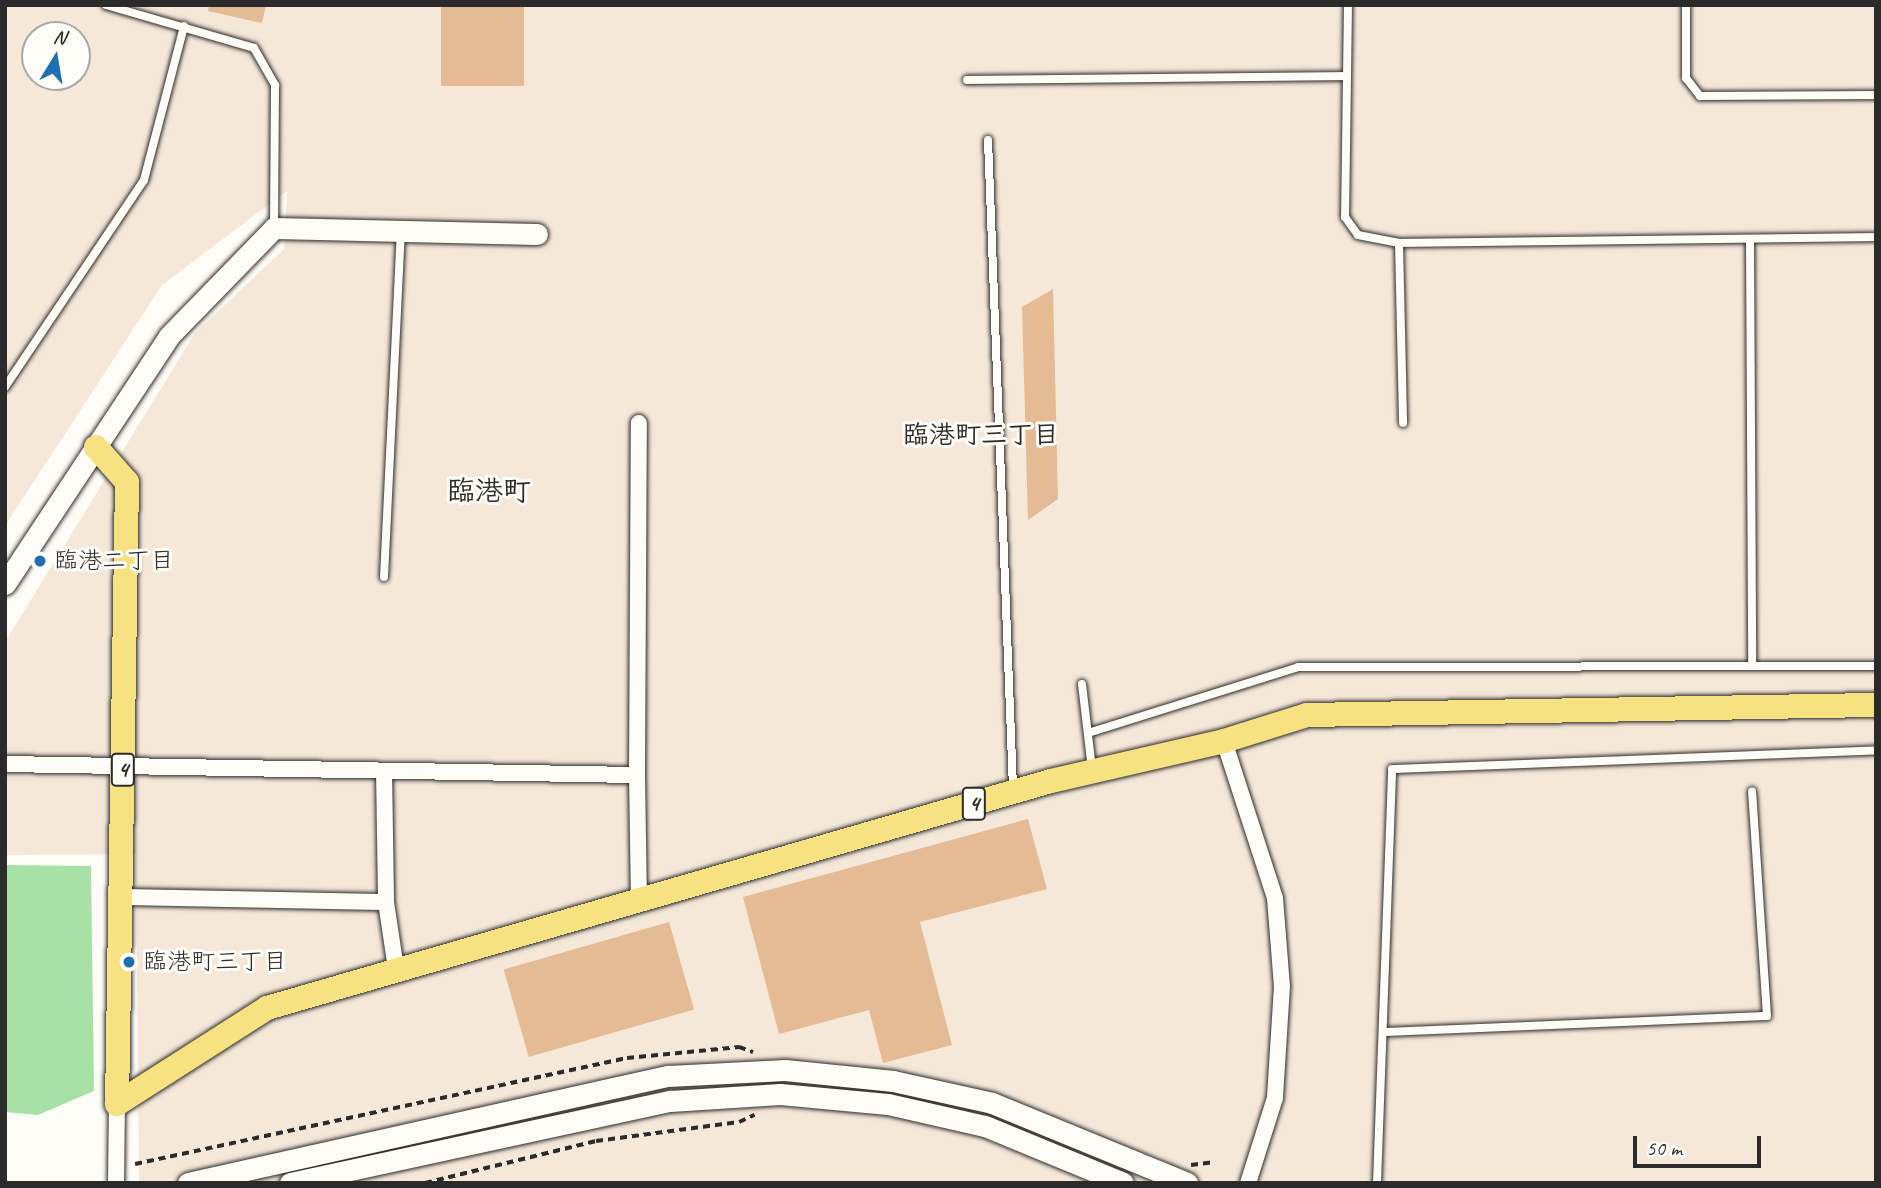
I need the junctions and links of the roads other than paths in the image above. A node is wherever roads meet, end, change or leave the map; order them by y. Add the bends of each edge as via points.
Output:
1 (106, 5) edge
2 (1348, 5) edge
3 (1686, 5) edge
4 (184, 26) junction
5 (1347, 76) junction
6 (967, 80) dead end
7 (1876, 95) edge
8 (988, 140) dead end
9 (274, 228) junction
10 (401, 231) junction
11 (537, 234) dead end
12 (1876, 237) edge
13 (1750, 239) junction
14 (1399, 243) junction
15 (5, 387) edge
16 (639, 423) dead end
17 (1403, 423) dead end
18 (96, 447) junction
19 (384, 578) dead end
20 (5, 584) edge
21 (1752, 666) junction
22 (1876, 666) edge
23 (1082, 684) dead end
24 (1876, 705) edge
25 (1088, 733) junction
26 (1224, 741) junction
27 (1876, 750) edge
28 (5, 764) edge
29 (123, 767) junction
30 (384, 771) junction
31 (1092, 772) junction
32 (637, 775) junction
33 (1014, 792) junction
34 (1752, 792) dead end
35 (121, 897) junction
36 (386, 902) junction
37 (639, 902) junction
38 (396, 969) junction
39 (1384, 1032) junction
40 (117, 1104) junction
41 (116, 1179) edge
42 (188, 1183) edge
43 (290, 1183) edge
44 (1123, 1183) edge
45 (1187, 1183) edge
46 (1248, 1183) edge
47 (1377, 1183) edge

1 - 4 lane
2 - 5 lane
3 - 7 lane via 1686,78 1700,96
4 - 9 lane via 254,48 275,85
4 - 15 lane via 144,180
5 - 6 lane
5 - 14 lane via 1346,217 1358,235
8 - 33 lane
9 - 10 street
9 - 18 street via 169,337
10 - 11 street
10 - 19 lane
12 - 13 lane
13 - 14 lane
13 - 21 lane
14 - 17 lane
16 - 32 street
18 - 20 street
18 - 29 main road, 4 via 127,482
21 - 22 lane
21 - 25 lane via 1298,667
23 - 25 lane
24 - 26 main road, 4 via 1307,715
25 - 31 lane
26 - 31 main road, 4
26 - 46 street via 1275,898 1282,986 1275,1098
27 - 39 lane via 1392,769
28 - 29 street
29 - 30 street
29 - 35 main road, 4
30 - 32 street
30 - 36 street
31 - 33 main road, 4
32 - 37 street
33 - 37 main road, 4
34 - 39 lane via 1767,1016
35 - 36 street
35 - 40 main road, 4
36 - 38 street
37 - 38 main road, 4
38 - 40 main road, 4 via 267,1008
39 - 47 lane
40 - 41 street
42 - 45 street via 668,1076 785,1070 893,1080 992,1103
43 - 44 street via 670,1101 780,1094 888,1104 985,1126

